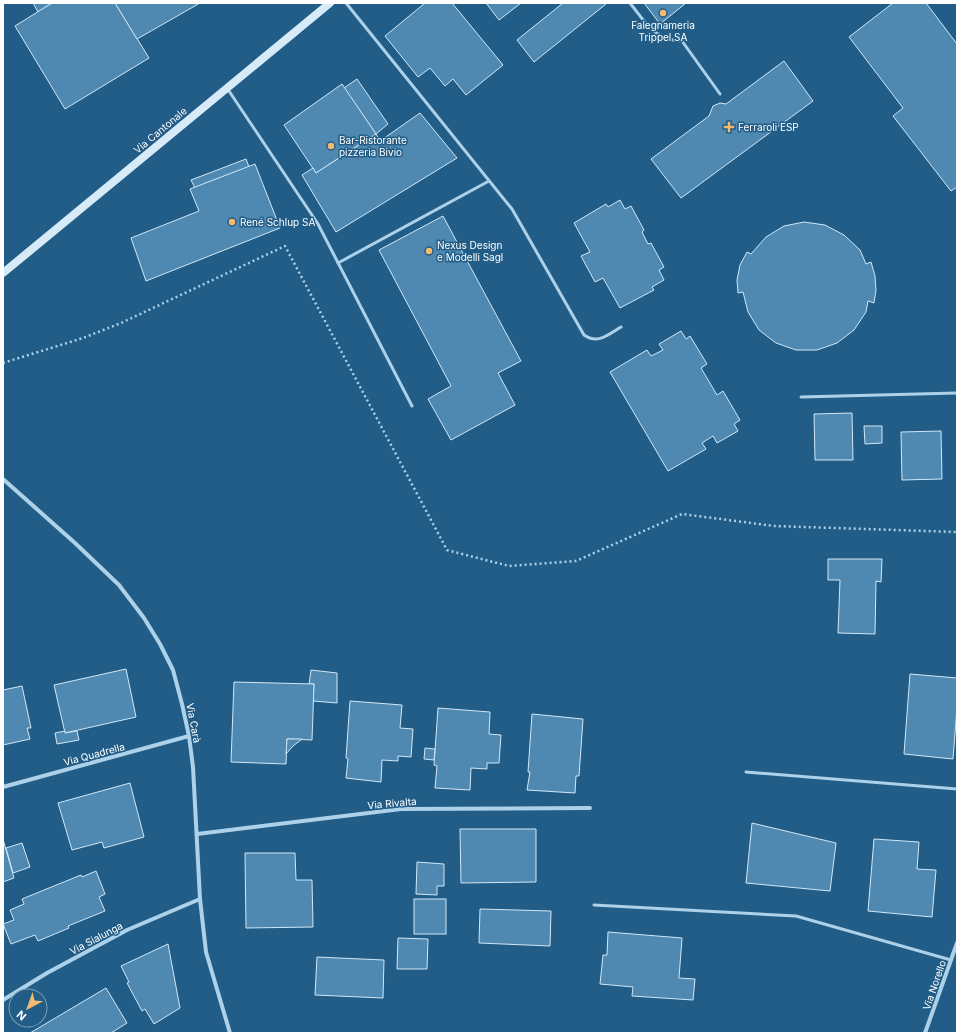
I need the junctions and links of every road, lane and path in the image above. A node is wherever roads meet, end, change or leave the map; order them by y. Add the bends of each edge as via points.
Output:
1 (330, 3) edge
2 (346, 3) edge
3 (630, 3) edge
4 (226, 88) junction
5 (720, 94) dead end
6 (489, 181) junction
7 (338, 263) junction
8 (3, 273) edge
9 (621, 327) dead end
10 (3, 363) edge
11 (957, 393) edge
12 (801, 397) dead end
13 (412, 406) dead end
14 (3, 479) edge
15 (957, 532) edge
16 (189, 736) junction
17 (746, 772) dead end
18 (3, 787) edge
19 (957, 789) edge
20 (590, 808) dead end
21 (197, 834) junction
22 (200, 899) junction
23 (594, 905) dead end
24 (957, 943) edge
25 (951, 960) junction
26 (3, 1000) edge
27 (230, 1033) edge
28 (925, 1033) edge

1 - 4 main road, Via Cantonale
2 - 6 lane
3 - 5 lane via 650,28 661,37 671,41 682,41
4 - 7 lane via 318,224
4 - 8 main road, Via Cantonale
6 - 7 lane
6 - 9 lane via 512,209 584,335 596,340
7 - 13 lane
10 - 15 path via 121,324 285,246 447,550 509,566 576,561 682,514 774,526
11 - 12 lane
14 - 16 street, Via Carà via 119,585 144,618 172,670
16 - 18 street, Via Quadrella
16 - 21 street, Via Carà
17 - 19 lane
20 - 21 street, Via Rivalta via 401,809
21 - 22 street, Via Carà
22 - 26 street, Via Sialunga via 127,930
22 - 27 street, Via Carà via 206,952
23 - 25 lane via 796,916
24 - 25 street, Via Norello
25 - 28 street, Via Norello

